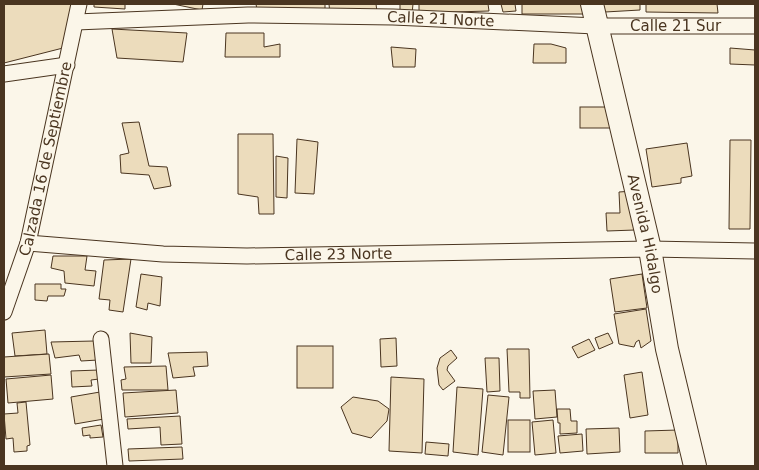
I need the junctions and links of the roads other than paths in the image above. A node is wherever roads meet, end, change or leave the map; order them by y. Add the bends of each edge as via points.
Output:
1 (79, 4) edge
2 (592, 4) edge
3 (76, 22) junction
4 (596, 26) junction
5 (755, 26) edge
6 (67, 65) junction
7 (4, 74) edge
8 (28, 243) junction
9 (650, 250) junction
10 (755, 251) edge
11 (4, 312) edge
12 (101, 339) dead end
13 (114, 466) edge
14 (695, 466) edge

1 - 3 street, Calzada 16 de Septiembre
2 - 4 street, Avenida Hidalgo
3 - 4 street, Calle 21 Norte via 248,15 393,17
3 - 6 street, Calzada 16 de Septiembre
4 - 5 street, Calle 21 Sur
4 - 9 street, Avenida Hidalgo
6 - 7 street
6 - 8 street, Calzada 16 de Septiembre
8 - 9 street, Calle 23 Norte via 163,254 247,256
8 - 11 street, Calzada 16 de Septiembre
9 - 10 street, Calle 23 Norte
9 - 14 street, Avenida Hidalgo via 667,350
12 - 13 street

